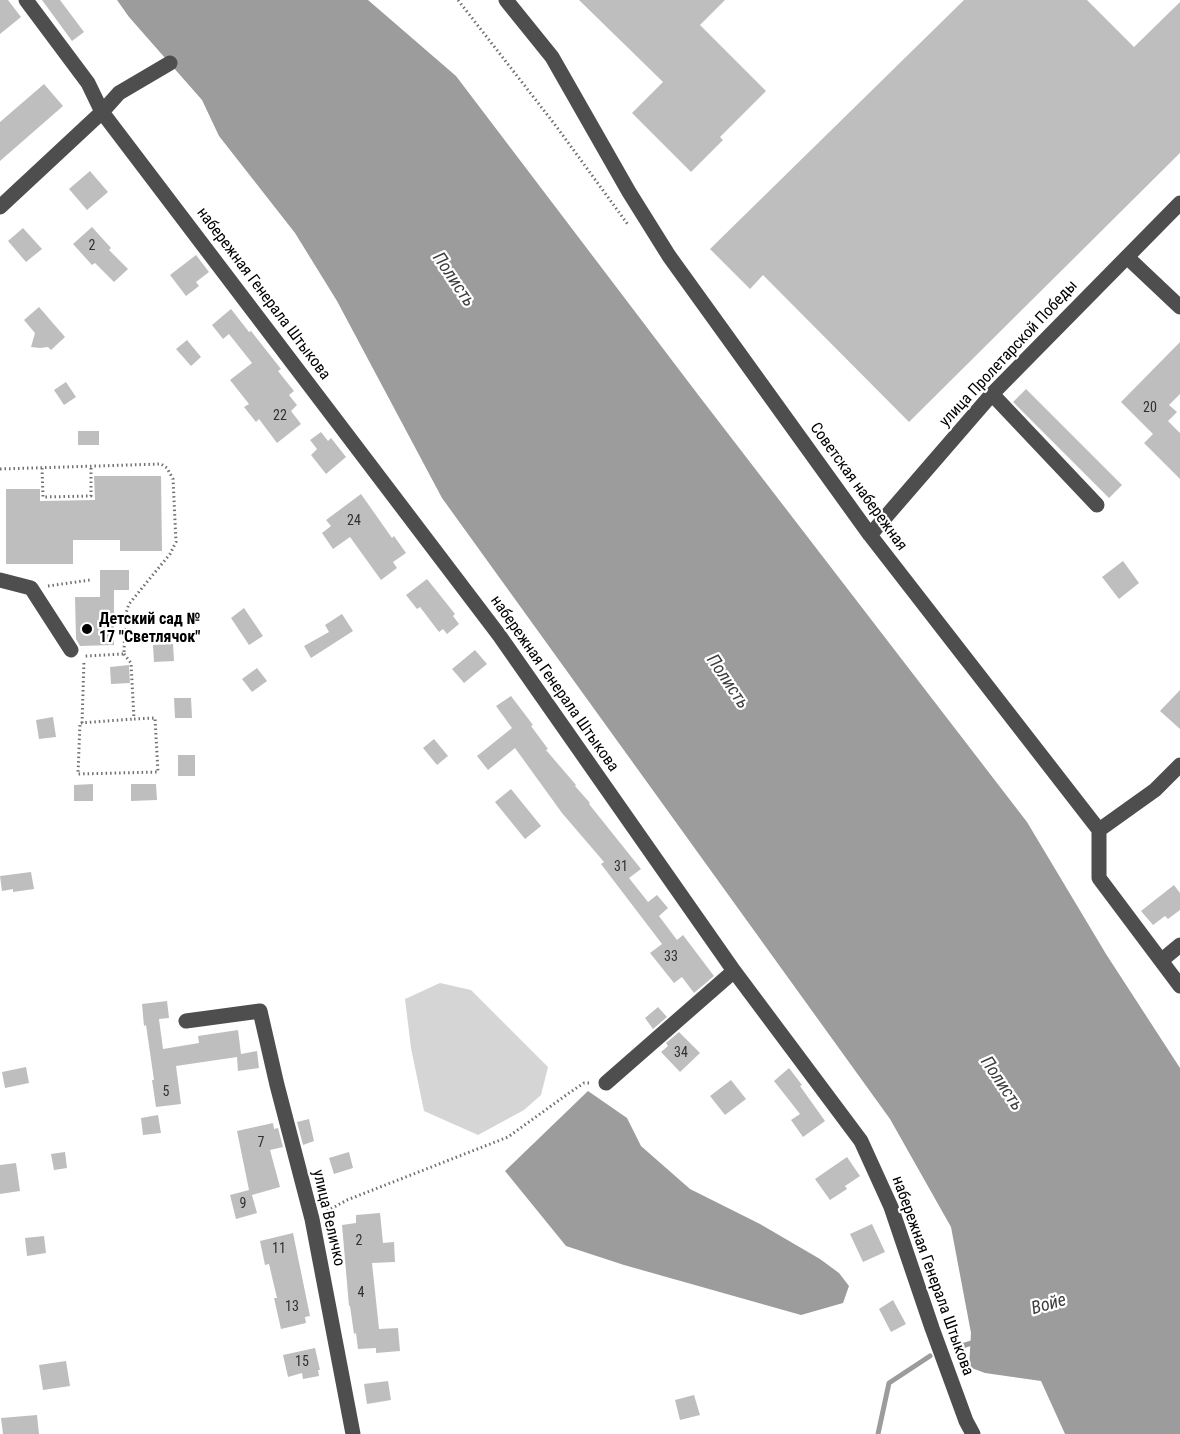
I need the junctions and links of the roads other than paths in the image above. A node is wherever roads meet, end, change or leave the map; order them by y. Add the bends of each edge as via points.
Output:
1 (26, 0) edge
2 (506, 0) edge
3 (170, 63) dead end
4 (102, 112) junction
5 (1180, 203) edge
6 (0, 207) edge
7 (1127, 257) junction
8 (1180, 307) edge
9 (992, 394) junction
10 (1097, 505) dead end
11 (870, 536) junction
12 (0, 580) edge
13 (77, 653) road end
14 (1180, 765) edge
15 (1099, 830) junction
16 (1180, 945) edge
17 (1162, 960) junction
18 (734, 971) junction
19 (1180, 986) edge
20 (186, 1021) dead end
21 (606, 1083) road end
22 (353, 1434) edge
23 (973, 1434) edge

1 - 4 street, набережная Генерала Штыкова via 88,83
2 - 11 street, Советская набережная via 552,57 669,256
3 - 4 street via 119,93
4 - 6 street
4 - 18 street, набережная Генерала Штыкова via 499,635
5 - 7 street, улица Пролетарской Победы
7 - 8 street
7 - 9 street, улица Пролетарской Победы
9 - 10 street
9 - 11 street, улица Пролетарской Победы
11 - 15 street, Советская набережная
12 - 13 street via 31,588
14 - 15 street via 1155,790
15 - 17 street via 1099,878
16 - 17 street
17 - 19 street
18 - 21 street
18 - 23 street, набережная Генерала Штыкова via 861,1141 891,1207
20 - 22 street, улица Величко via 260,1011 312,1219

